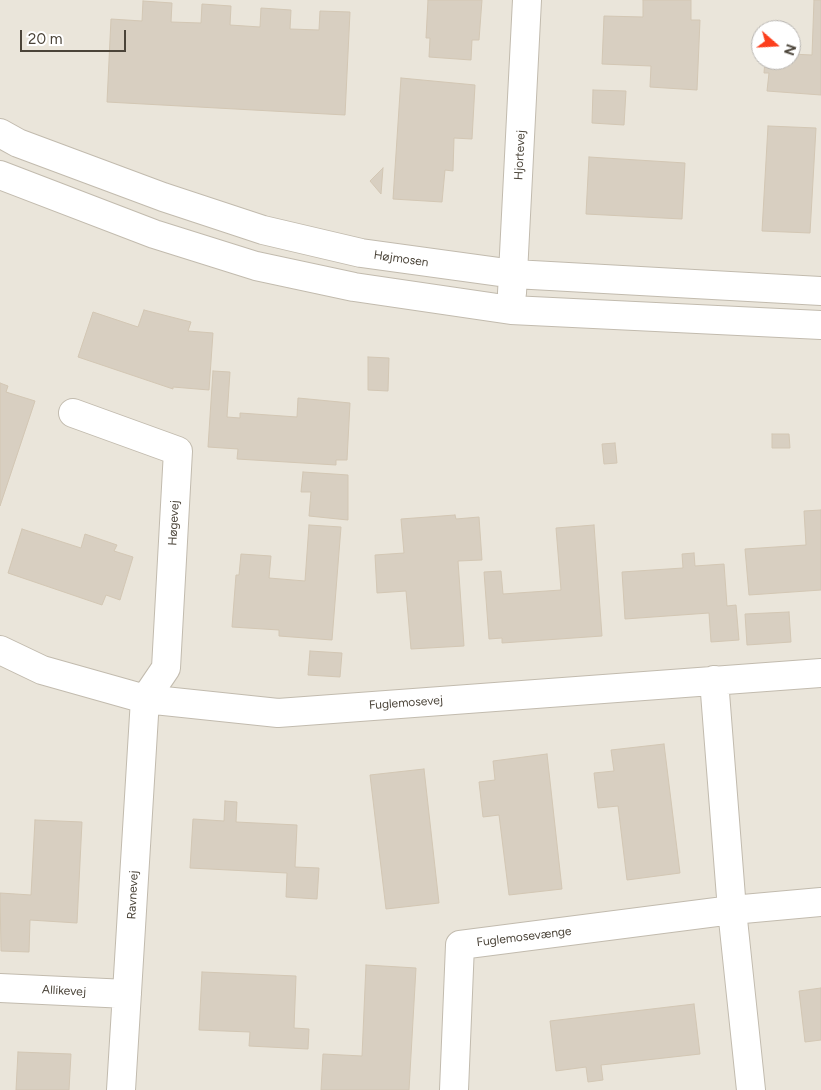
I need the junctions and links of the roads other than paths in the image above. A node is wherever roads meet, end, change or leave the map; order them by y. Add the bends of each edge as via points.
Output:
1 (527, 0) edge
2 (9, 138) edge
3 (0, 175) edge
4 (514, 274) junction
5 (821, 291) edge
6 (511, 310) junction
7 (821, 325) edge
8 (73, 413) dead end
9 (0, 650) edge
10 (821, 673) edge
11 (714, 680) junction
12 (145, 699) junction
13 (821, 902) edge
14 (732, 910) junction
15 (0, 988) edge
16 (127, 994) junction
17 (121, 1090) edge
18 (454, 1090) edge
19 (751, 1090) edge

1 - 4 street, Hjortevej
2 - 3 street
2 - 4 street, Højmosen via 262,230 361,253
3 - 6 street via 154,234 256,266 354,287
4 - 5 street, Højmosen
4 - 6 street, Hjortevej
6 - 7 street
8 - 12 street, Høgevej via 178,451 166,668
9 - 12 street, Fuglemosevej via 42,670
10 - 11 street, Fuglemosevej
11 - 12 street, Fuglemosevej via 278,713
11 - 14 street
12 - 16 street, Ravnevej
13 - 14 street, Fuglemosevænge
14 - 18 street, Fuglemosevænge via 460,945
14 - 19 street
15 - 16 street, Allikevej
16 - 17 street, Ravnevej

